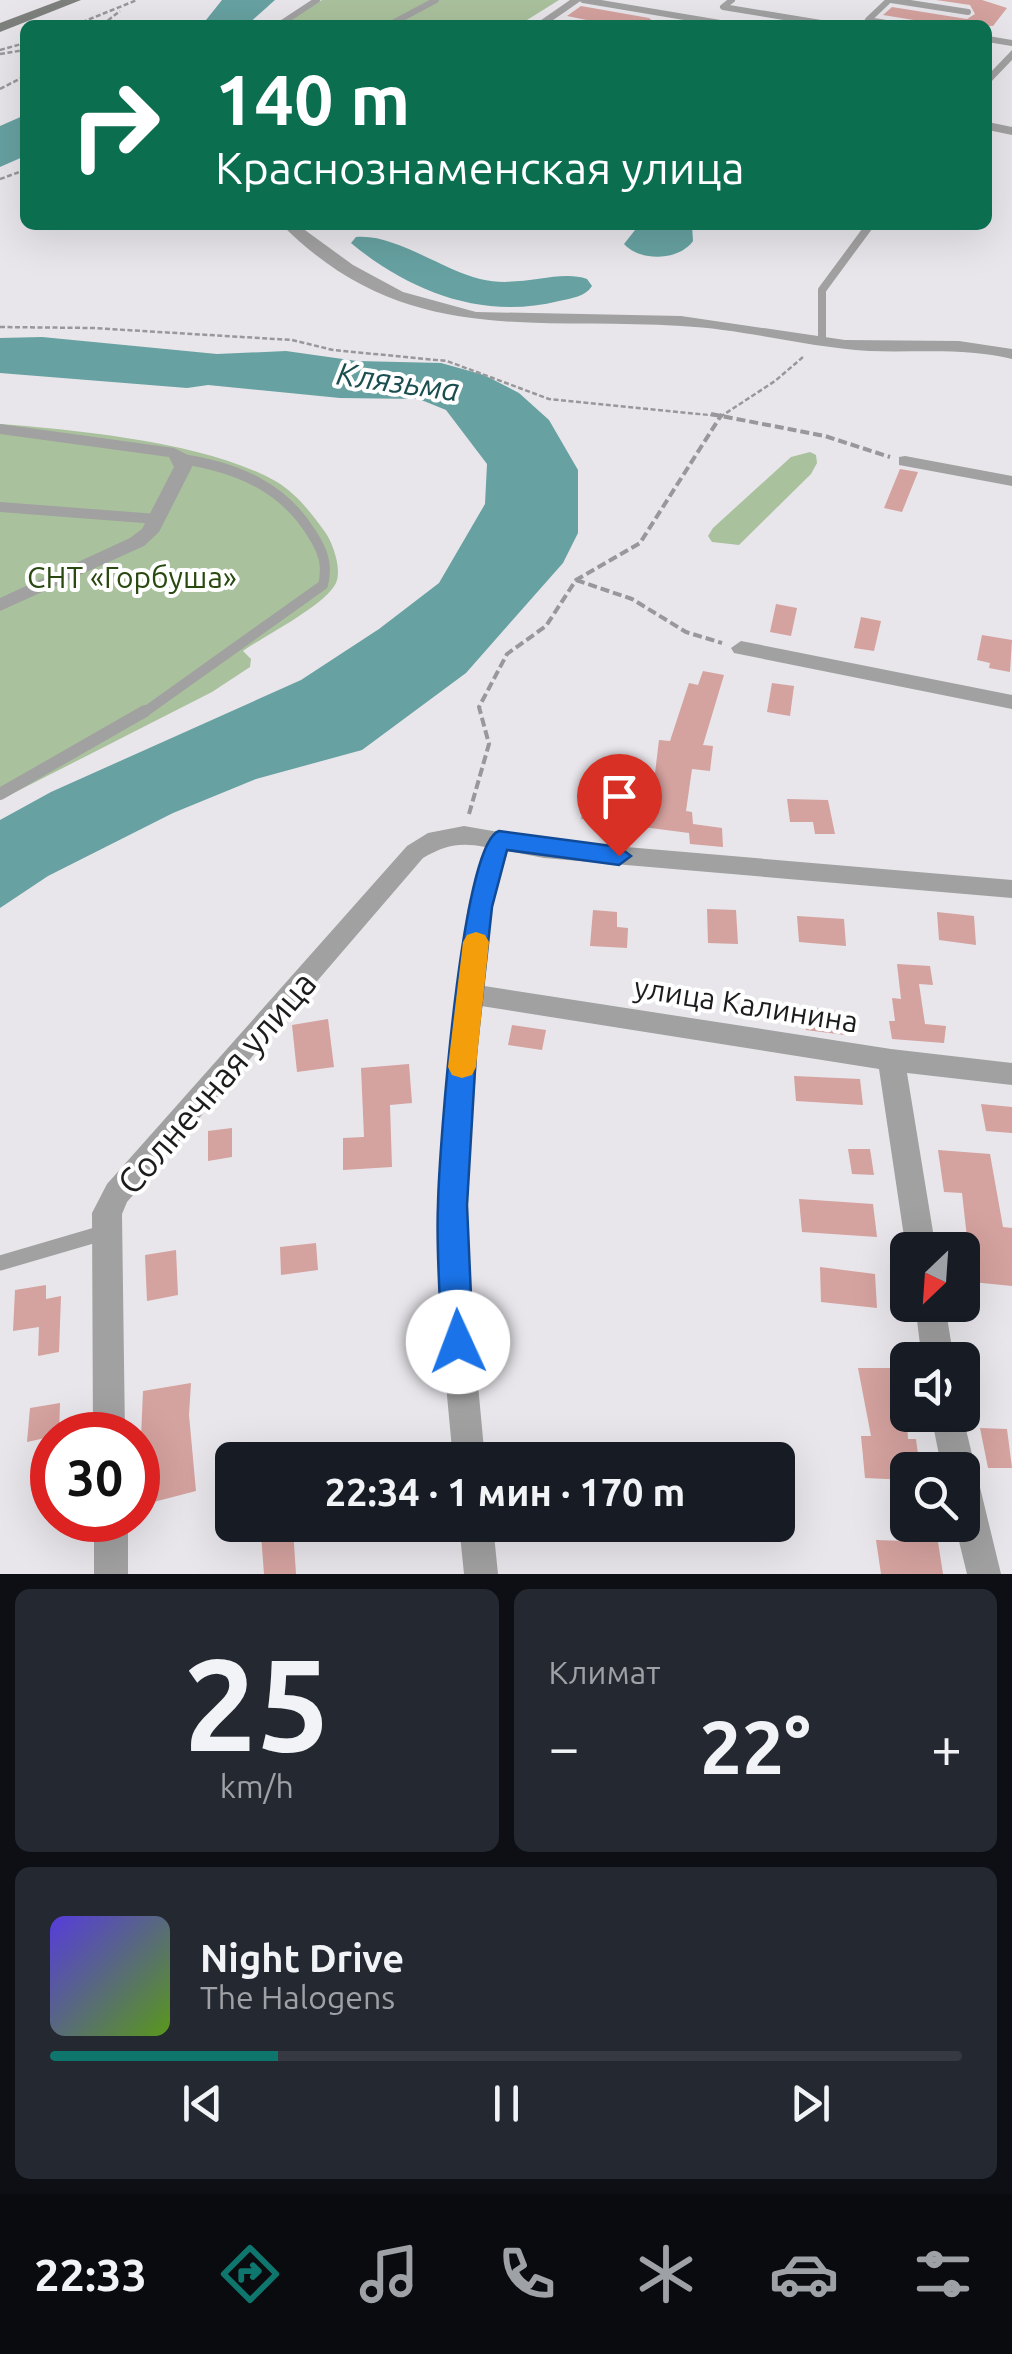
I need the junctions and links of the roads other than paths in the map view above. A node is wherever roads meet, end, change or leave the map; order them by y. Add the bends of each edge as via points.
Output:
1 (74, 0) edge
2 (317, 0) edge
3 (436, 0) edge
4 (580, 0) edge
5 (732, 0) edge
6 (890, 0) edge
7 (968, 12) dead end
8 (727, 17) dead end
9 (21, 20) edge
10 (287, 20) edge
11 (398, 20) edge
12 (551, 20) edge
13 (695, 20) edge
14 (723, 20) edge
15 (802, 20) edge
16 (868, 20) edge
17 (1012, 53) edge
18 (992, 77) edge
19 (296, 230) edge
20 (866, 230) edge
21 (822, 341) junction
22 (1012, 354) edge
23 (0, 429) edge
24 (182, 460) junction
25 (904, 461) road end
26 (1012, 480) edge
27 (0, 508) edge
28 (157, 519) junction
29 (0, 605) edge
30 (741, 648) road end
31 (1012, 702) edge
32 (0, 794) edge
33 (499, 840) junction
34 (1012, 889) edge
35 (470, 994) junction
36 (891, 1060) junction
37 (1012, 1074) edge
38 (106, 1232) junction
39 (918, 1232) edge
40 (0, 1263) edge
41 (109, 1412) edge
42 (467, 1442) edge
43 (111, 1542) edge
44 (477, 1542) edge
45 (976, 1542) edge
46 (112, 1574) edge
47 (480, 1574) edge
48 (984, 1574) edge

1 - 9 street
2 - 10 lane
3 - 11 lane
4 - 12 street
4 - 13 lane
5 - 15 lane via 723,7
6 - 7 lane
6 - 16 lane
8 - 14 lane
17 - 18 street
19 - 21 street via 359,276 470,318 682,321
20 - 21 lane via 822,290
21 - 22 street via 955,345
23 - 24 street
24 - 28 street
24 - 32 lane via 224,466 272,487 309,524 326,557 323,585 137,717
25 - 26 street
27 - 28 lane
28 - 29 street via 137,542
30 - 31 street
33 - 34 street, Солнечная улица
33 - 35 street via 480,907
33 - 38 street, Солнечная улица via 464,834 436,838 415,852 117,1193
35 - 36 street, улица Калинина
35 - 42 street via 452,1205
36 - 37 street, улица Калинина
36 - 39 street
38 - 40 lane
38 - 41 street, Солнечная улица
43 - 46 street
44 - 47 street
45 - 48 street

